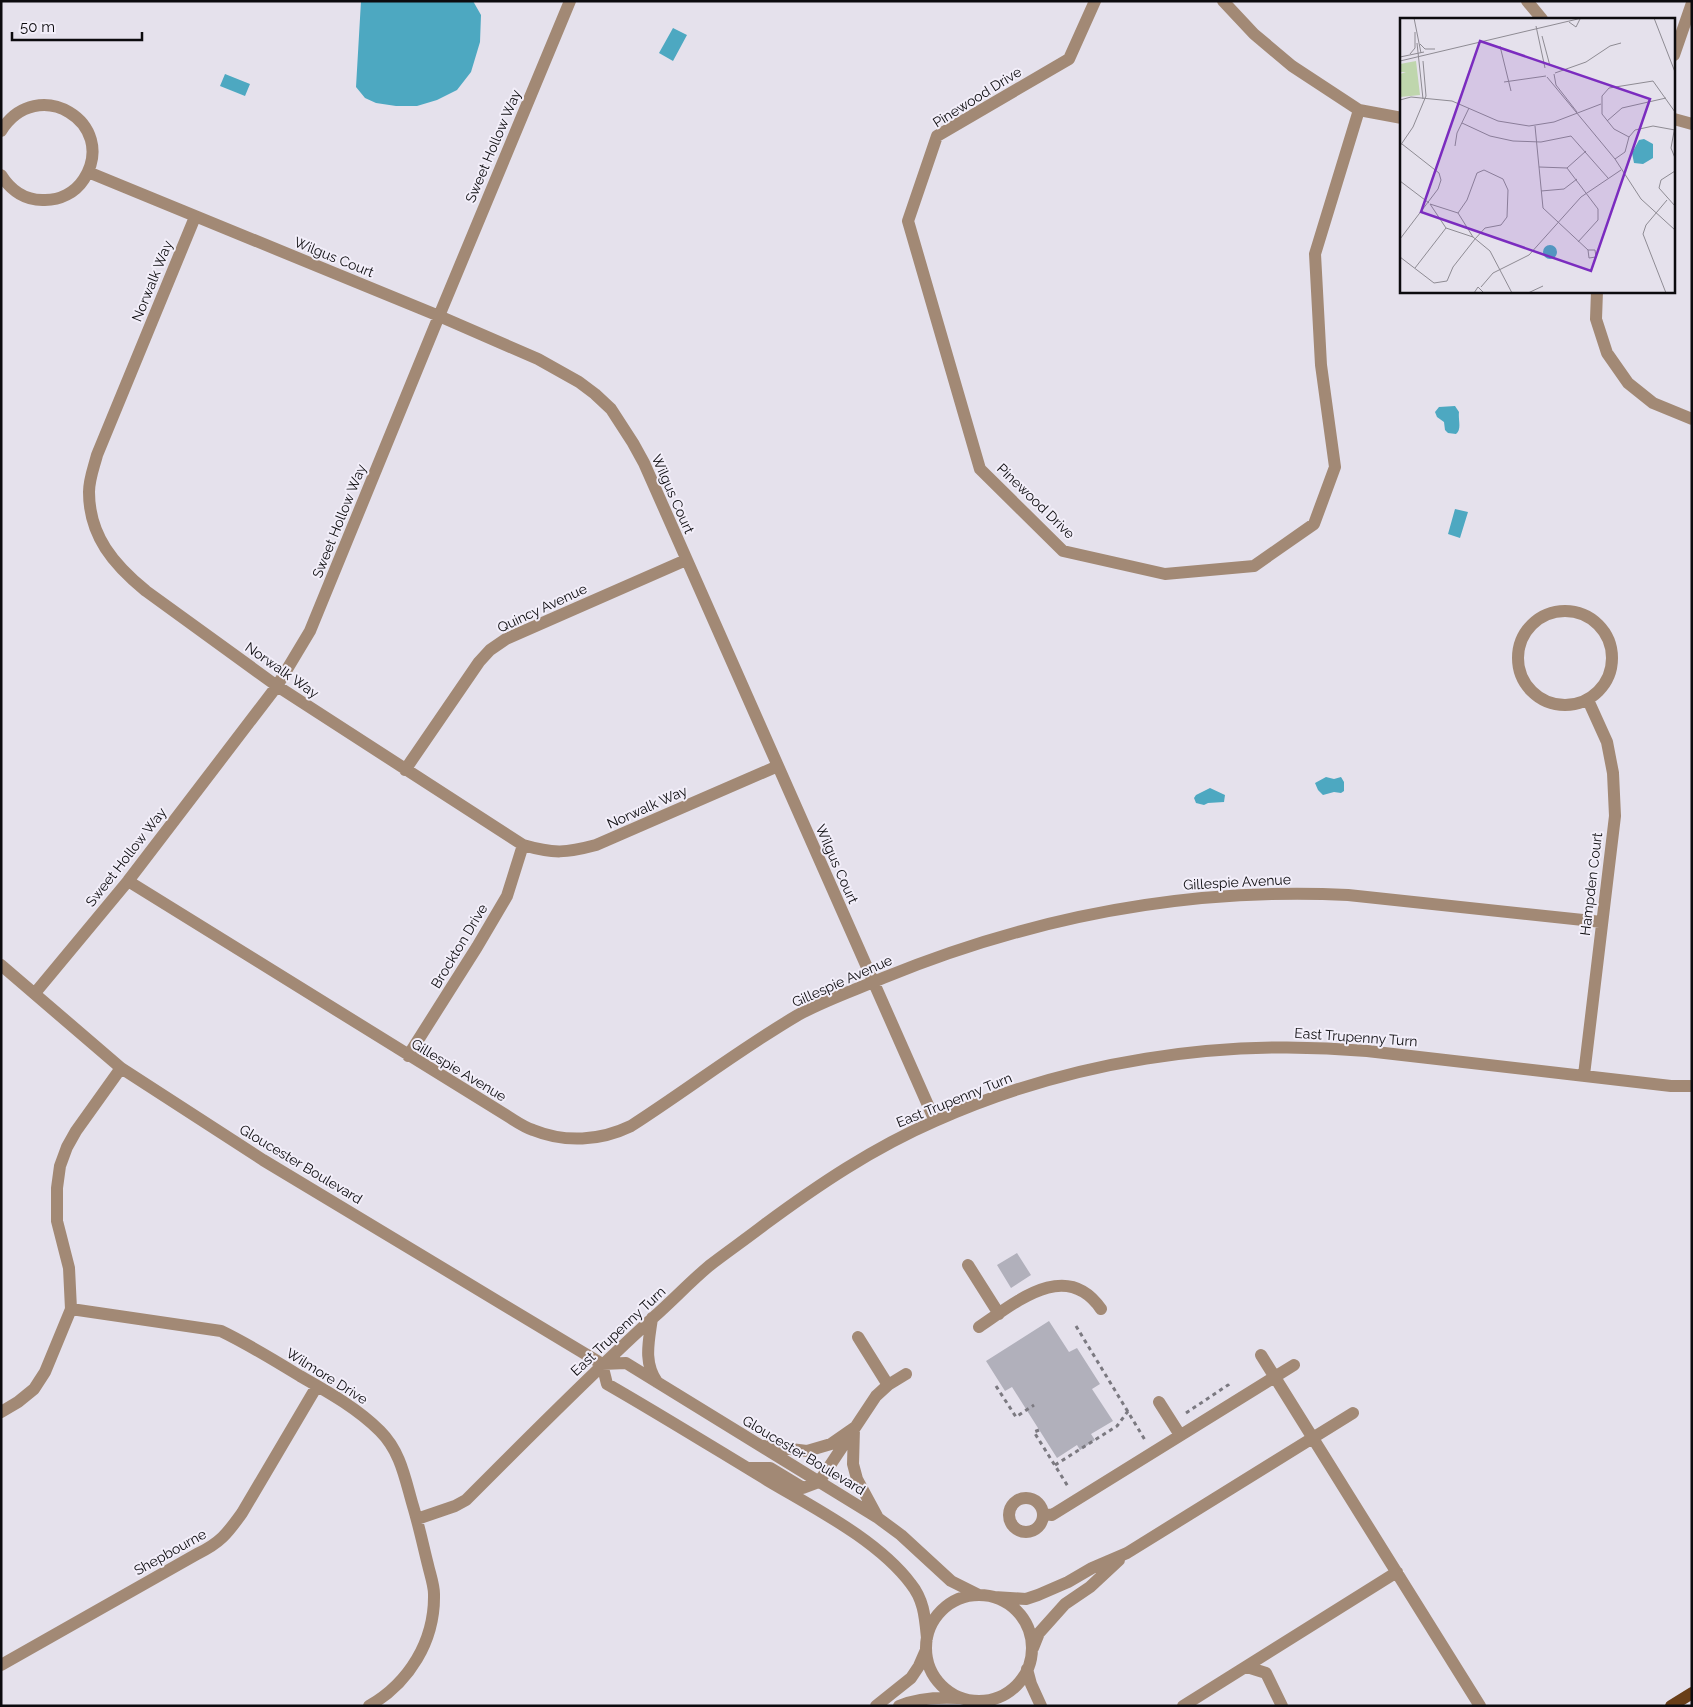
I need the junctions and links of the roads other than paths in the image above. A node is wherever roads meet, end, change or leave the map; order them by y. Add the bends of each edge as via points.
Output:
1 (570, 1) edge
2 (1095, 1) edge
3 (1527, 1) edge
4 (1225, 2) edge
5 (1692, 3) edge
6 (1541, 18) edge
7 (1676, 49) edge
8 (1359, 110) junction
9 (1400, 118) edge
10 (1676, 120) edge
11 (1692, 124) edge
12 (1, 131) edge
13 (88, 172) junction
14 (1, 175) edge
15 (195, 217) junction
16 (1597, 292) edge
17 (439, 316) junction
18 (1692, 419) edge
19 (686, 560) junction
20 (277, 686) junction
21 (1588, 700) junction
22 (778, 766) junction
23 (405, 770) junction
24 (523, 845) junction
25 (128, 881) junction
26 (1602, 922) junction
27 (1, 965) edge
28 (873, 982) junction
29 (35, 993) junction
30 (408, 1056) junction
31 (121, 1068) junction
32 (1584, 1076) junction
33 (1692, 1086) edge
34 (935, 1121) junction
35 (968, 1265) dead end
36 (71, 1309) junction
37 (1101, 1309) dead end
38 (999, 1314) junction
39 (652, 1318) junction
40 (979, 1327) dead end
41 (858, 1337) dead end
42 (1261, 1355) dead end
43 (602, 1364) junction
44 (1294, 1365) dead end
45 (906, 1374) dead end
46 (1274, 1377) junction
47 (658, 1384) junction
48 (317, 1386) junction
49 (888, 1386) junction
50 (1159, 1402) dead end
51 (1, 1412) edge
52 (1353, 1414) dead end
53 (854, 1428) junction
54 (1180, 1435) junction
55 (1313, 1438) junction
56 (760, 1445) junction
57 (746, 1468) junction
58 (819, 1482) junction
59 (1043, 1514) dead end
60 (878, 1518) junction
61 (417, 1520) junction
62 (1127, 1553) junction
63 (1397, 1572) junction
64 (979, 1595) junction
65 (994, 1597) junction
66 (926, 1644) junction
67 (1032, 1650) junction
68 (1, 1665) edge
69 (1247, 1667) junction
70 (1027, 1669) junction
71 (1692, 1693) edge
72 (960, 1698) junction
73 (992, 1703) edge
74 (369, 1706) edge
75 (876, 1706) edge
76 (900, 1706) edge
77 (1040, 1706) edge
78 (1183, 1706) edge
79 (1282, 1706) edge
80 (1480, 1706) edge
81 (1671, 1706) edge

1 - 17 street, Sweet Hollow Way
2 - 8 street, Pinewood Drive via 1069,59 937,136 908,221 980,469 1063,550 1165,574 1254,566 1314,524 1335,467 1321,365 1315,254
3 - 6 street
4 - 8 street via 1254,34 1292,66
5 - 7 street
8 - 9 street
10 - 11 street
12 - 13 street via 10,118 26,108 47,105 68,111 83,124 89,135 92,155
13 - 14 street via 74,190 53,200 28,198 15,191
13 - 15 street, Wilgus Court
15 - 17 street, Wilgus Court
15 - 20 street, Norwalk Way via 97,455 91,475 90,510 97,534 108,554 126,574
16 - 18 street via 1596,319 1607,353 1628,383 1653,403
17 - 19 street, Wilgus Court via 538,359 579,382 601,399 633,443
17 - 20 street, Sweet Hollow Way via 310,632
19 - 22 street, Wilgus Court
19 - 23 street, Quincy Avenue via 490,650
20 - 23 street, Norwalk Way
20 - 25 street, Sweet Hollow Way
21 - 21 street via 1604,686 1610,675 1613,652 1609,639 1596,622 1578,612 1558,611 1540,618 1522,637 1519,647 1519,671 1525,684 1545,702 1579,704
21 - 26 street, Hampden Court via 1608,742 1613,773 1615,816
22 - 24 street, Norwalk Way via 596,845 562,852
22 - 28 street, Wilgus Court
23 - 24 street, Norwalk Way
24 - 30 street, Brockton Drive via 506,896
25 - 29 street, Sweet Hollow Way
25 - 30 street, Gillespie Avenue
26 - 28 street, Gillespie Avenue via 1348,895 1228,896 1135,905 1040,925 971,945
26 - 32 street, Hampden Court
27 - 29 street, Gloucester Boulevard
28 - 30 street, Gillespie Avenue via 799,1014 631,1126 602,1137 569,1138 533,1130
28 - 34 street, Wilgus Court
29 - 31 street, Gloucester Boulevard
31 - 36 street via 76,1131 60,1166 57,1221 69,1268
31 - 43 street, Gloucester Boulevard via 263,1160
32 - 33 street, East Trupenny Turn
32 - 34 street, East Trupenny Turn via 1328,1048 1219,1050 1137,1060 1049,1080
34 - 39 street, East Trupenny Turn via 845,1168 809,1193 710,1266
35 - 38 street
36 - 48 street, Wilmore Drive via 221,1331
36 - 51 street via 48,1366 34,1389
37 - 38 street via 1083,1290 1057,1286 1024,1298
38 - 40 street
39 - 43 street, East Trupenny Turn
39 - 47 street via 648,1363
41 - 49 street
42 - 46 street
43 - 47 street, Gloucester Boulevard via 626,1363
43 - 57 street via 607,1384
43 - 61 street, East Trupenny Turn via 466,1500
44 - 46 street
45 - 49 street
46 - 54 street
46 - 55 street
47 - 56 street, Gloucester Boulevard
48 - 61 street, Wilmore Drive via 360,1414 394,1448 402,1463
48 - 68 street, Shepbourne via 242,1513 214,1545
49 - 53 street via 876,1396
50 - 54 street
52 - 55 street
53 - 56 street via 831,1444 807,1451
53 - 58 street
53 - 60 street via 853,1464 857,1479
54 - 59 street via 1052,1516
55 - 62 street
55 - 63 street
56 - 58 street, Gloucester Boulevard
57 - 58 street via 770,1468 803,1488
57 - 66 street via 858,1536 895,1567 922,1601
58 - 60 street, Gloucester Boulevard
60 - 64 street, Gloucester Boulevard via 951,1581
61 - 74 street, Wilmore Drive via 434,1592 431,1629 410,1670 396,1687
62 - 65 street via 1026,1599
62 - 67 street via 1090,1587 1065,1604 1039,1633
63 - 69 street
63 - 80 street
64 - 65 street
64 - 66 street via 961,1598 948,1605 935,1619
65 - 67 street via 1018,1612 1027,1624
66 - 72 street via 929,1666 936,1680
66 - 75 street via 911,1678
67 - 70 street
69 - 78 street
69 - 79 street via 1266,1673
70 - 73 street via 1016,1687
70 - 77 street
71 - 81 main road
72 - 73 street
72 - 76 street via 927,1699

